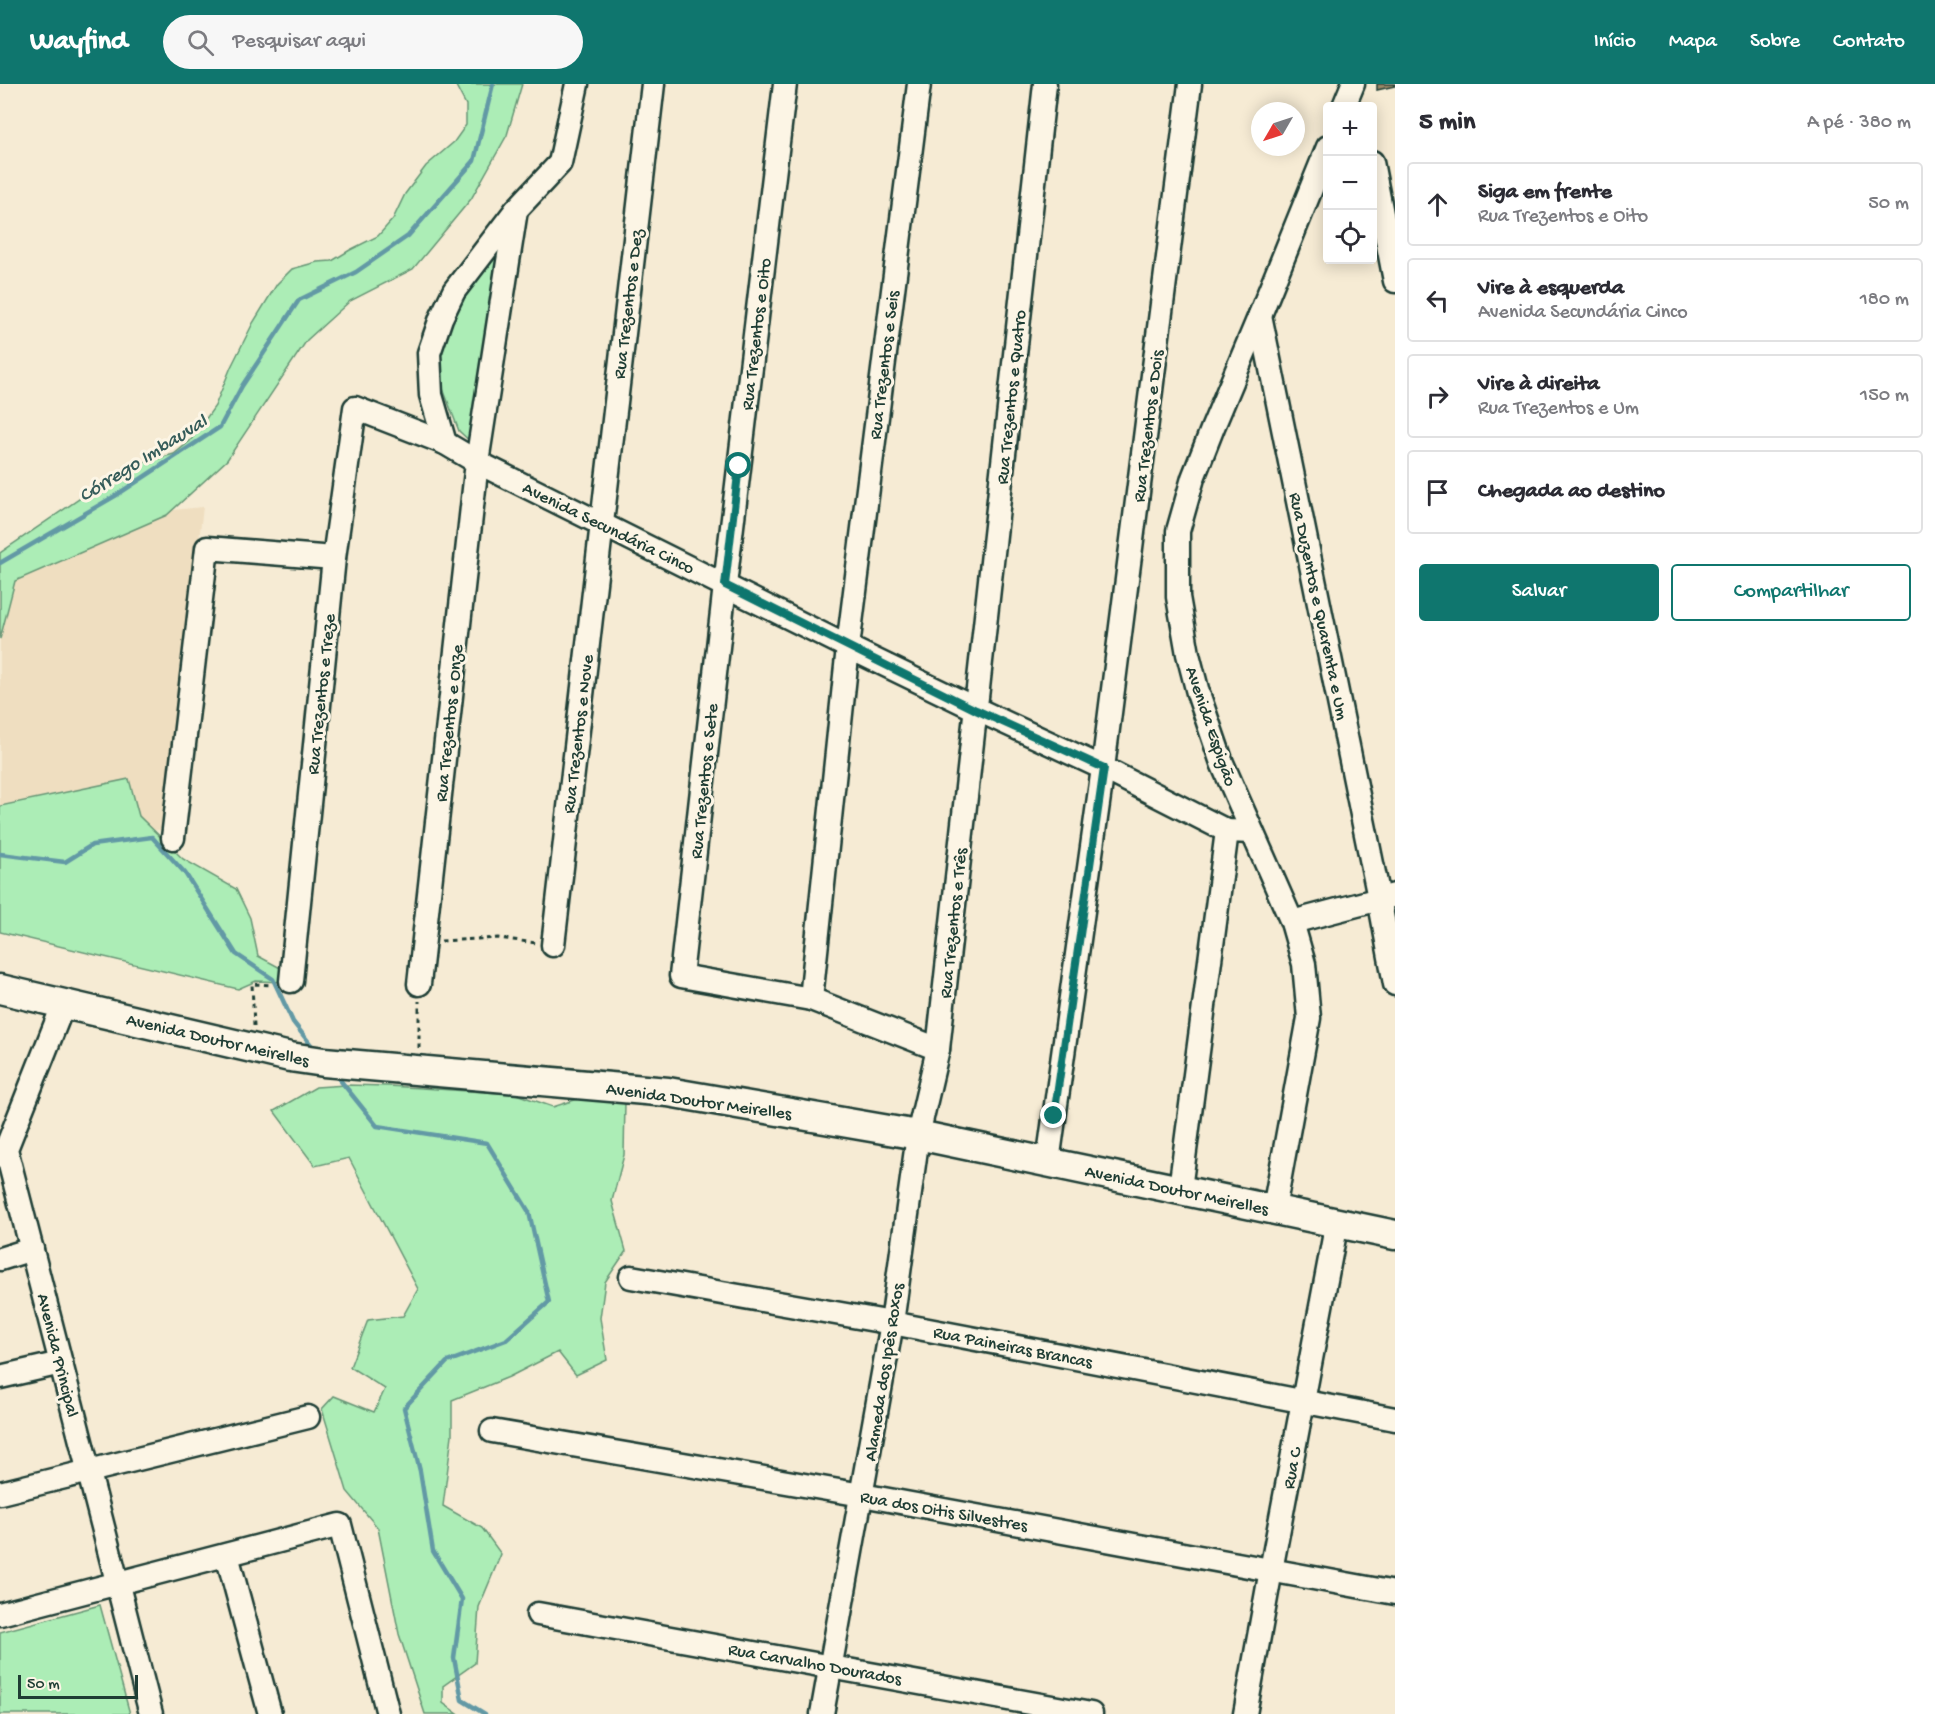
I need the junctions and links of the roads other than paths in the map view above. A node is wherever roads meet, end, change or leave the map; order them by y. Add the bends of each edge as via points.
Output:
1 (578, 84) edge
2 (653, 84) edge
3 (785, 84) edge
4 (919, 84) edge
5 (1045, 84) edge
6 (1190, 84) edge
7 (1354, 84) edge
8 (1346, 102) edge
9 (1361, 102) edge
10 (1324, 156) edge
11 (1377, 188) edge
12 (516, 210) junction
13 (1395, 281) edge
14 (1260, 315) junction
15 (355, 408) joint
16 (445, 443) junction
17 (477, 462) junction
18 (601, 523) junction
19 (333, 558) junction
20 (725, 585) junction
21 (848, 647) junction
22 (976, 710) junction
23 (1104, 768) junction
24 (1227, 831) junction
25 (1252, 832) junction
26 (173, 838) dead end
27 (1387, 896) edge
28 (1292, 922) junction
29 (553, 945) road end
30 (291, 981) dead end
31 (419, 984) road end
32 (1395, 984) edge
33 (0, 988) edge
34 (811, 999) junction
35 (64, 1003) junction
36 (938, 1049) junction
37 (918, 1135) junction
38 (1048, 1162) junction
39 (1180, 1189) junction
40 (1274, 1209) junction
41 (1337, 1222) junction
42 (1395, 1235) edge
43 (32, 1250) junction
44 (0, 1259) edge
45 (631, 1277) dead end
46 (892, 1323) junction
47 (61, 1363) junction
48 (0, 1377) edge
49 (1304, 1403) junction
50 (308, 1417) dead end
51 (1395, 1419) edge
52 (492, 1431) dead end
53 (89, 1471) junction
54 (0, 1493) edge
55 (862, 1495) junction
56 (227, 1555) junction
57 (1271, 1570) junction
58 (118, 1584) junction
59 (1395, 1593) edge
60 (0, 1614) edge
61 (538, 1614) dead end
62 (829, 1666) junction
63 (382, 1713) edge
64 (151, 1714) edge
65 (270, 1714) edge
66 (822, 1714) edge
67 (1091, 1714) edge
68 (1245, 1714) edge

1 - 12 street via 560,163
2 - 18 street, Rua Trezentos e Dez
3 - 20 street, Rua Trezentos e Oito
4 - 21 street, Rua Trezentos e Seis
5 - 22 street, Rua Trezentos e Quatro
6 - 23 street, Rua Trezentos e Dois
7 - 8 street
7 - 9 street
10 - 14 street, Avenida Espigão
11 - 13 street
12 - 16 street via 454,291 429,353 431,395
12 - 17 street, Rua Trezentos e Onze
14 - 25 street, Avenida Espigão via 1193,478 1178,531 1178,597 1197,693
14 - 27 street, Rua Duzentos e Quarenta e Um
15 - 16 street, Avenida Secundária Cinco
15 - 19 street, Rua Trezentos e Treze
16 - 17 street, Avenida Secundária Cinco
17 - 18 street, Avenida Secundária Cinco
17 - 31 street, Rua Trezentos e Onze
18 - 20 street, Avenida Secundária Cinco
18 - 29 street, Rua Trezentos e Nove
19 - 26 street via 207,548
19 - 30 street, Rua Trezentos e Treze
20 - 21 street, Avenida Secundária Cinco
20 - 34 street, Rua Trezentos e Sete via 681,976
21 - 22 street, Avenida Secundária Cinco
21 - 34 street, Rua Trezentos e Seis
22 - 23 street, Avenida Secundária Cinco
22 - 36 street, Rua Trezentos e Três
23 - 24 street, Avenida Secundária Cinco
23 - 38 street, Rua Trezentos e Dois
24 - 25 street, Avenida Secundária Cinco
24 - 39 street
25 - 28 street, Avenida Espigão
27 - 28 street
27 - 32 street, Rua Duzentos e Quarenta e Um
28 - 40 street, Avenida Espigão via 1304,964 1310,1018
33 - 35 main road, Avenida Doutor Meirelles
34 - 36 street
35 - 37 main road, Avenida Doutor Meirelles via 290,1057 668,1092
35 - 43 street, Avenida Principal via 6,1149
36 - 37 street, Rua Trezentos e Três
37 - 38 main road, Avenida Doutor Meirelles
37 - 46 street, Alameda dos Ipês Roxos
38 - 39 main road, Avenida Doutor Meirelles
39 - 40 main road, Avenida Doutor Meirelles
40 - 41 main road, Avenida Doutor Meirelles
41 - 42 main road, Avenida Doutor Meirelles
41 - 49 street, Rua C
43 - 44 street
43 - 47 street, Avenida Principal
45 - 46 street, Rua Paineiras Brancas
46 - 49 street, Rua Paineiras Brancas
46 - 55 street, Alameda dos Ipês Roxos
47 - 48 street
47 - 53 street, Avenida Principal
49 - 51 street, Rua Paineiras Brancas
49 - 57 street, Rua C
50 - 53 street
52 - 55 street, Rua dos Oitis Silvestres
53 - 54 street
53 - 58 street, Avenida Principal
55 - 57 street, Rua dos Oitis Silvestres
55 - 62 street, Alameda dos Ipês Roxos
56 - 58 street
56 - 63 street via 340,1525
56 - 65 street
57 - 59 street, Rua dos Oitis Silvestres
57 - 68 street, Rua C
58 - 60 street
58 - 64 street, Avenida Principal
61 - 62 street, Rua Carvalho Dourados
62 - 66 street, Alameda dos Ipês Roxos
62 - 67 street, Rua Carvalho Dourados

